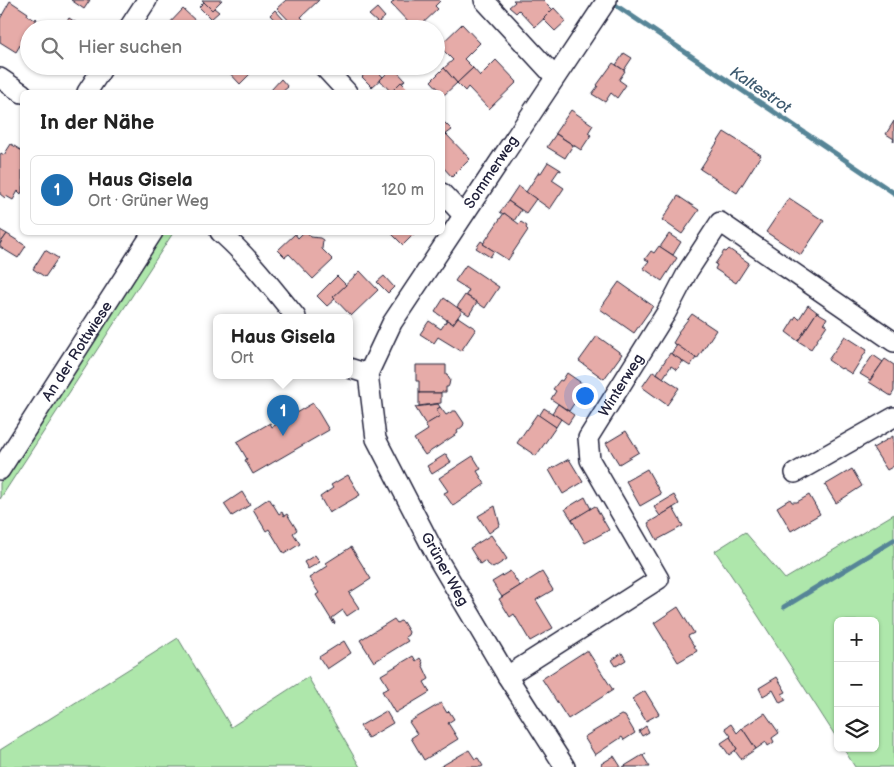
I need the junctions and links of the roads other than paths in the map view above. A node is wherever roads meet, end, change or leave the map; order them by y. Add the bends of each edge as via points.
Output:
1 (146, 0) edge
2 (484, 0) edge
3 (607, 0) edge
4 (134, 20) edge
5 (98, 75) edge
6 (331, 75) edge
7 (555, 77) junction
8 (0, 78) edge
9 (88, 90) edge
10 (345, 90) edge
11 (20, 91) edge
12 (445, 196) edge
13 (463, 215) junction
14 (152, 235) edge
15 (223, 235) edge
16 (294, 314) edge
17 (894, 342) edge
18 (353, 369) edge
19 (368, 374) junction
20 (894, 417) edge
21 (0, 470) edge
22 (795, 473) dead end
23 (507, 676) junction
24 (566, 767) edge

1 - 4 street
2 - 7 street
3 - 7 street, Sommerweg
5 - 9 street
6 - 10 street
7 - 13 street, Sommerweg
8 - 11 street
12 - 13 street
13 - 19 street, Sommerweg via 392,323
14 - 21 street, An der Rottwiese
15 - 16 street
17 - 23 street, Winterweg via 720,222 588,438 590,460 659,579
18 - 19 street
19 - 23 street, Grüner Weg via 376,439 439,561
20 - 22 street
23 - 24 street, Grüner Weg

